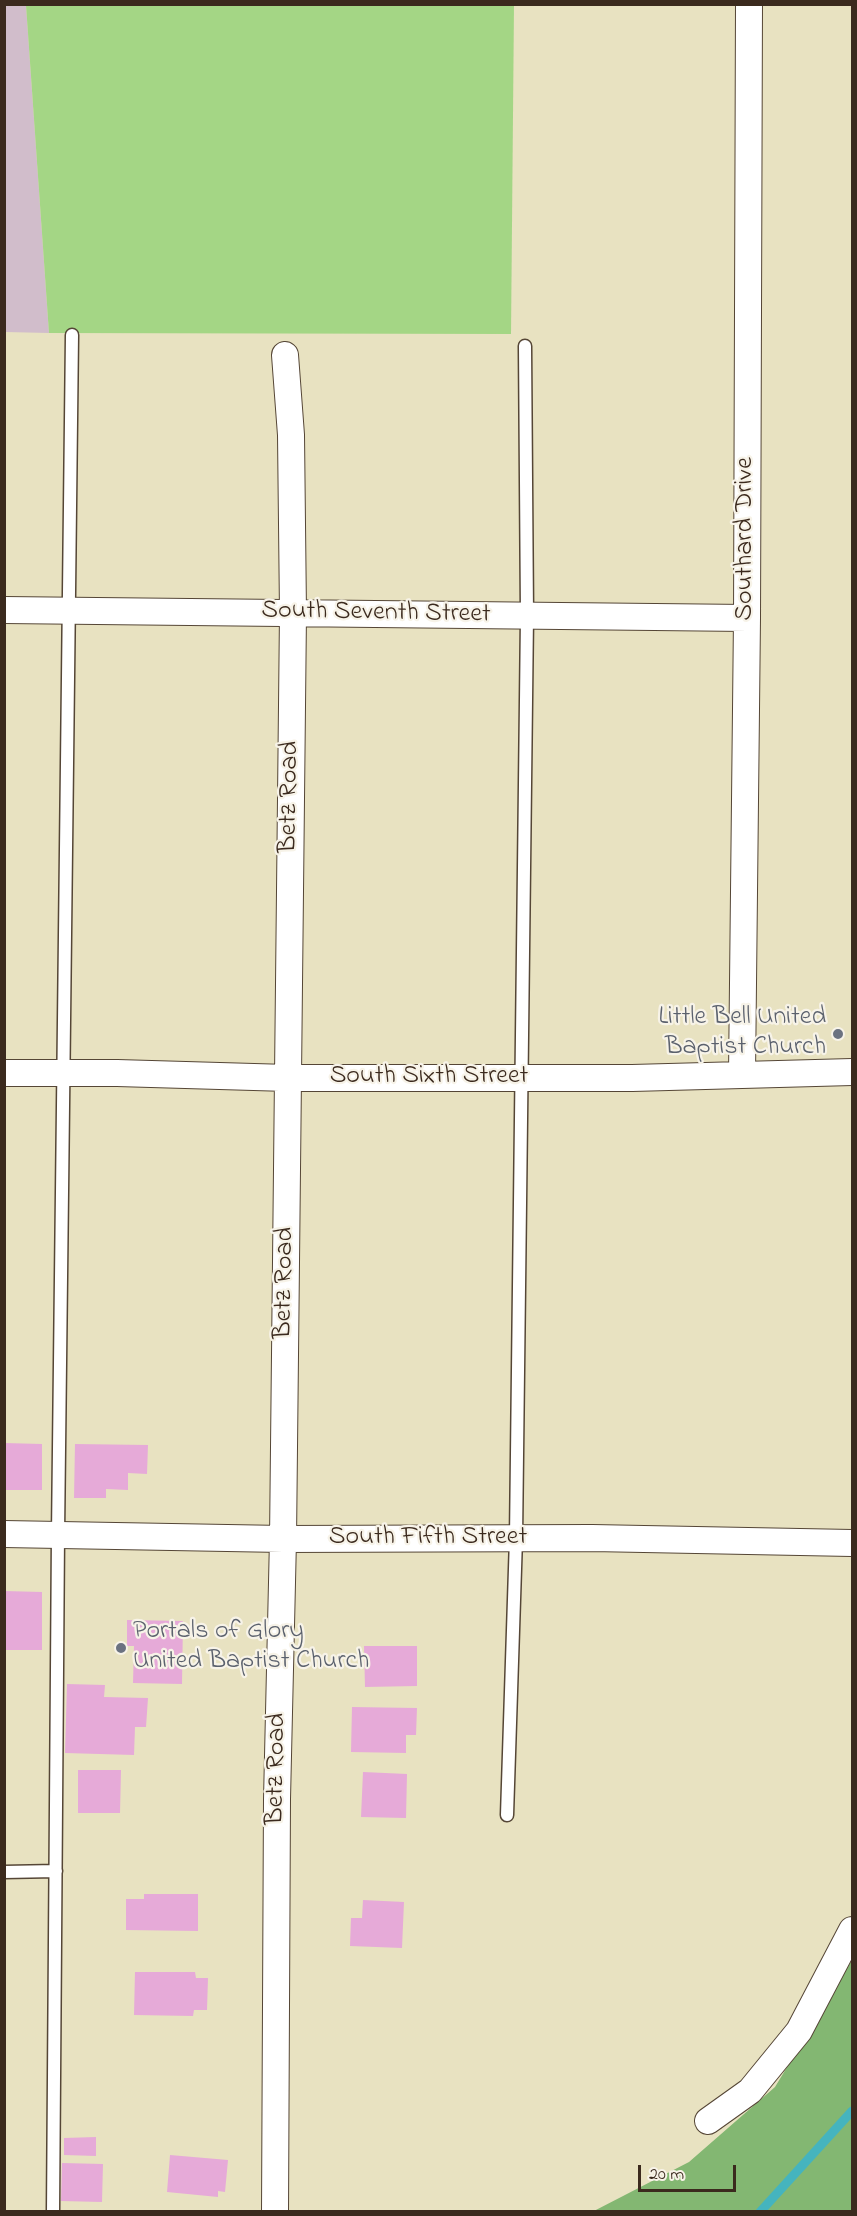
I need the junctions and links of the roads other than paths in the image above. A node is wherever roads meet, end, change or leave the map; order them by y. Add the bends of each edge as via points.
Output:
1 (749, 4) edge
2 (72, 335) dead end
3 (525, 346) dead end
4 (285, 355) dead end
5 (4, 610) edge
6 (69, 610) junction
7 (293, 613) junction
8 (527, 616) junction
9 (747, 618) junction
10 (852, 1072) edge
11 (4, 1073) edge
12 (64, 1073) junction
13 (742, 1074) junction
14 (288, 1078) junction
15 (521, 1078) junction
16 (4, 1534) edge
17 (58, 1534) junction
18 (516, 1538) junction
19 (283, 1539) junction
20 (852, 1543) edge
21 (507, 1815) dead end
22 (56, 1871) junction
23 (4, 1872) edge
24 (852, 1930) edge
25 (708, 2121) dead end
26 (53, 2211) edge
27 (275, 2211) edge

1 - 9 street, Southard Drive
2 - 6 lane
3 - 8 lane
4 - 7 street, Betz Road via 291,435
5 - 6 street, South Seventh Street
6 - 7 street, South Seventh Street
6 - 12 lane
7 - 8 street, South Seventh Street
7 - 14 street, Betz Road
8 - 9 street, South Seventh Street
8 - 15 lane
9 - 13 street, Southard Drive
10 - 13 street, South Sixth Street
11 - 12 street, South Sixth Street
12 - 14 street, South Sixth Street
12 - 17 lane
13 - 15 street, South Sixth Street
14 - 15 street, South Sixth Street
14 - 19 street, Betz Road
15 - 18 lane
16 - 17 street, South Fifth Street
17 - 19 street, South Fifth Street
17 - 22 lane
18 - 19 street, South Fifth Street
18 - 20 street, South Fifth Street
18 - 21 lane
19 - 27 street, Betz Road
22 - 23 lane
22 - 26 lane
24 - 25 street via 799,2031 750,2091

